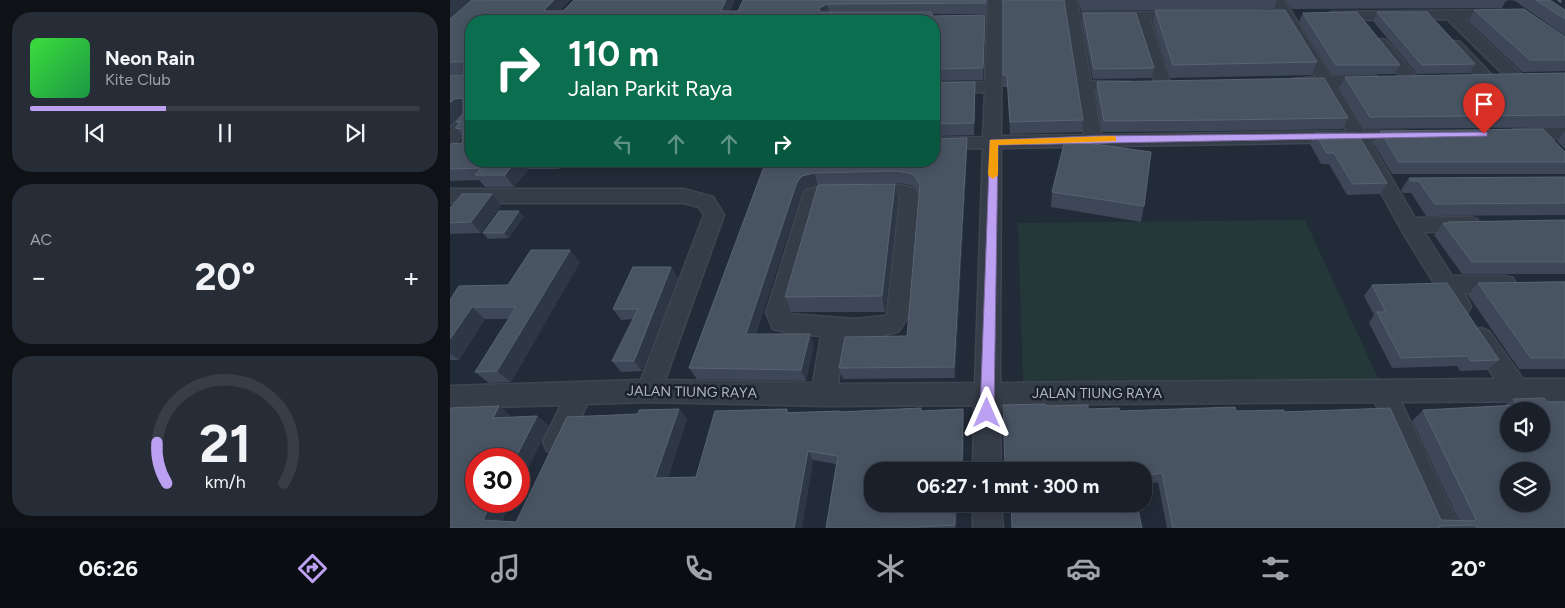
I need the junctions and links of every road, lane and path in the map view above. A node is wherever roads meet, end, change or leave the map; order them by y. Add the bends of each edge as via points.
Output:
1 (995, 0) edge
2 (1070, 0) edge
3 (1501, 0) edge
4 (1290, 12) edge
5 (1427, 15) junction
6 (1451, 15) junction
7 (1200, 16) edge
8 (1359, 16) junction
9 (1072, 17) junction
10 (1142, 17) junction
11 (1516, 78) junction
12 (1535, 78) edge
13 (1410, 79) junction
14 (1430, 79) edge
15 (1468, 79) edge
16 (1487, 79) junction
17 (1326, 81) junction
18 (1278, 82) edge
19 (1182, 84) edge
20 (1163, 85) junction
21 (1083, 86) junction
22 (994, 87) junction
23 (940, 88) edge
24 (465, 127) edge
25 (1565, 133) edge
26 (1500, 134) edge
27 (1538, 134) junction
28 (1423, 135) edge
29 (1357, 136) junction
30 (1093, 139) junction
31 (994, 142) junction
32 (940, 143) edge
33 (455, 145) edge
34 (1552, 148) edge
35 (450, 196) edge
36 (1488, 224) edge
37 (1410, 225) junction
38 (1525, 284) edge
39 (1446, 285) junction
40 (834, 327) junction
41 (1516, 390) junction
42 (1565, 390) edge
43 (649, 391) junction
44 (1383, 391) junction
45 (580, 393) junction
46 (987, 394) junction
47 (826, 395) junction
48 (450, 397) edge
49 (547, 460) edge
50 (987, 462) edge
51 (988, 512) edge
52 (988, 528) edge
53 (1445, 528) edge

1 - 22 street via 989,20
2 - 9 street
3 - 6 street via 1513,12
4 - 8 street
4 - 17 street
5 - 6 street
5 - 8 street
5 - 16 street
6 - 11 street
7 - 10 street
8 - 13 street
9 - 10 street
9 - 21 street
10 - 20 street
11 - 12 street
11 - 16 street
13 - 14 street
13 - 17 street
15 - 16 street
17 - 18 street
17 - 29 street
19 - 20 street
20 - 21 street
21 - 30 street
22 - 23 street
22 - 31 street
24 - 33 street
25 - 27 street
26 - 27 street
27 - 34 street
28 - 29 street
29 - 30 street
29 - 37 street via 1394,182
30 - 31 street
31 - 32 street
31 - 46 street
35 - 43 street via 684,196 706,202 714,215
36 - 37 street
37 - 39 street
38 - 39 street
39 - 41 street
40 - 40 street via 878,328 891,324 898,315 910,196 907,193 813,195 778,312 781,322
40 - 47 street via 825,380
41 - 42 street, JALAN TIUNG RAYA
41 - 44 street, JALAN TIUNG RAYA
43 - 45 street, JALAN TIUNG RAYA
43 - 47 street, JALAN TIUNG RAYA
44 - 46 street, JALAN TIUNG RAYA
44 - 53 street
45 - 48 street, JALAN TIUNG RAYA
45 - 49 street
46 - 47 street, JALAN TIUNG RAYA
46 - 50 street
51 - 52 street

